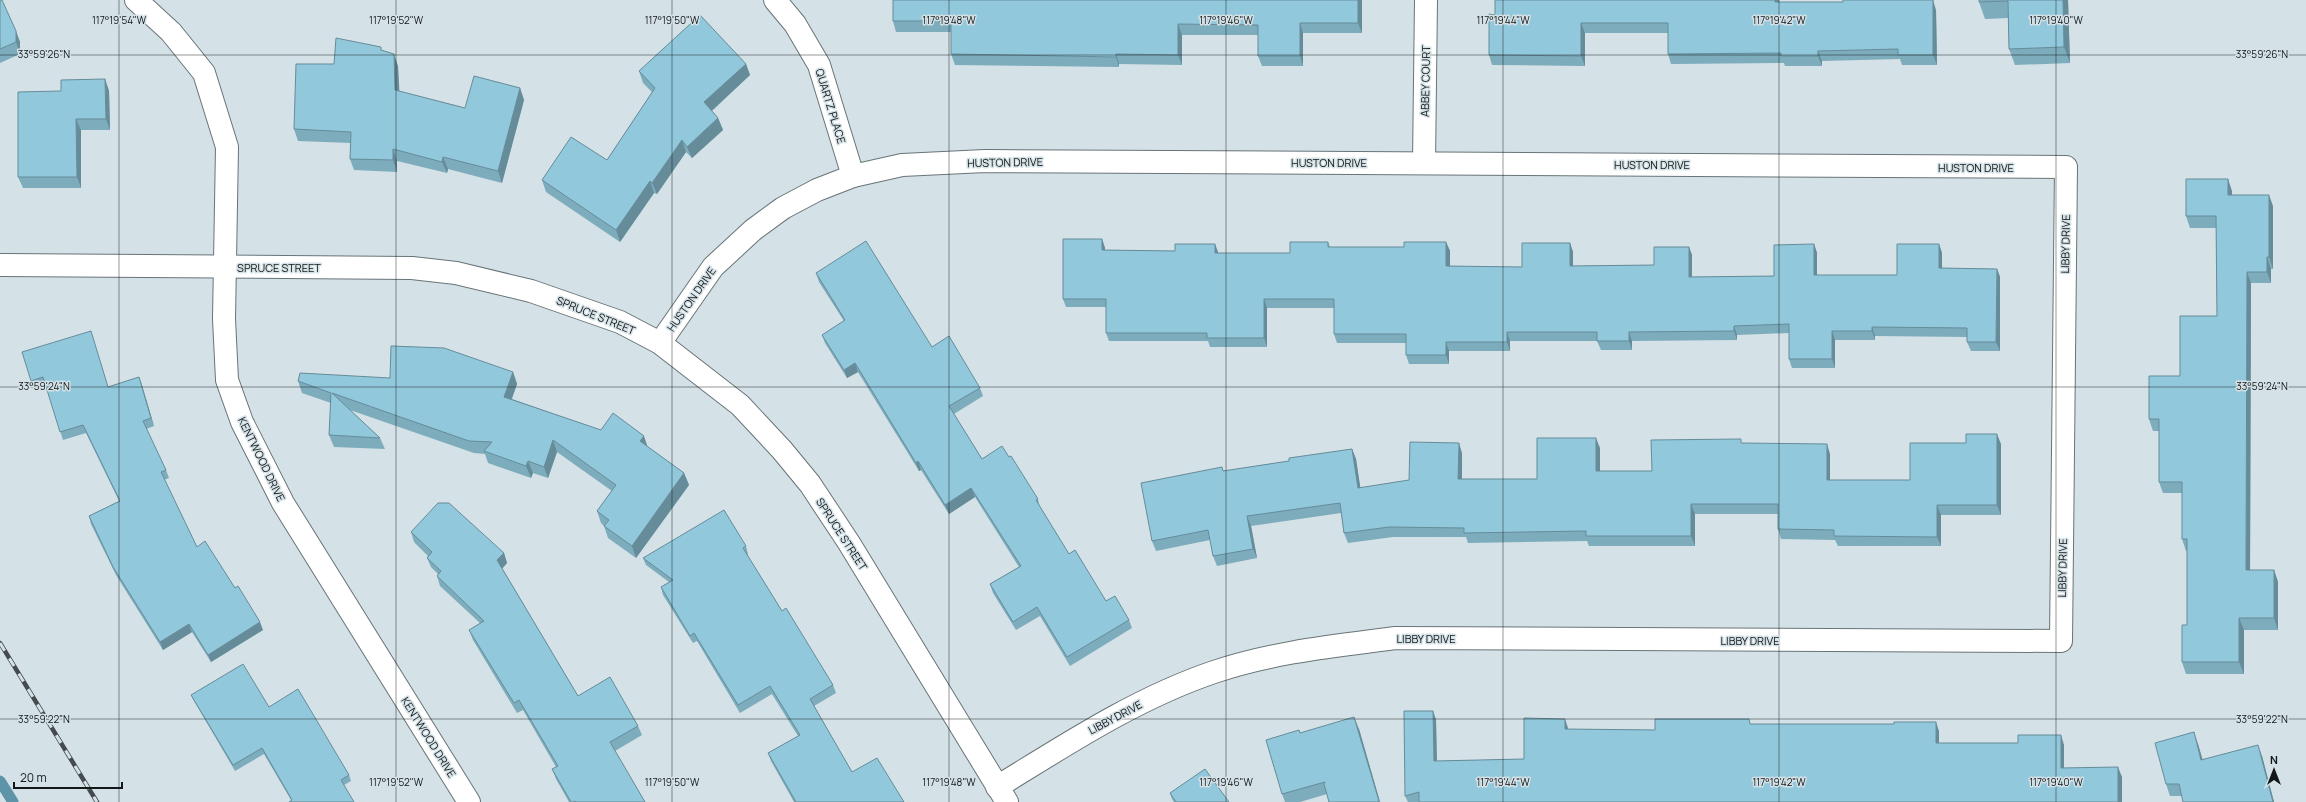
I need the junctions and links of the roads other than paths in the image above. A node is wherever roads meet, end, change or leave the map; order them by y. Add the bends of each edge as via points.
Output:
1 (136, 0) edge
2 (775, 0) edge
3 (1426, 0) edge
4 (1424, 163) junction
5 (2066, 167) joint
6 (853, 176) junction
7 (0, 265) edge
8 (226, 267) junction
9 (660, 343) junction
10 (1002, 794) edge
11 (469, 802) edge

1 - 8 street, KENTWOOD DRIVE via 171,32 204,73 227,147
2 - 6 street, QUARTZ PLACE via 795,24 819,65
3 - 4 street, ABBEY COURT
4 - 5 street, HUSTON DRIVE
4 - 6 street, HUSTON DRIVE via 986,161 902,165
5 - 10 street, LIBBY DRIVE via 2061,641 1396,638 1310,649 1216,671 1174,687 1109,719
6 - 9 street, HUSTON DRIVE via 790,204 748,235 712,267
7 - 8 street, SPRUCE STREET
8 - 9 street, SPRUCE STREET via 412,268 456,273 562,300 620,322
8 - 11 street, KENTWOOD DRIVE via 224,319 227,380 242,422 283,503
9 - 10 street, SPRUCE STREET via 740,405 810,484

